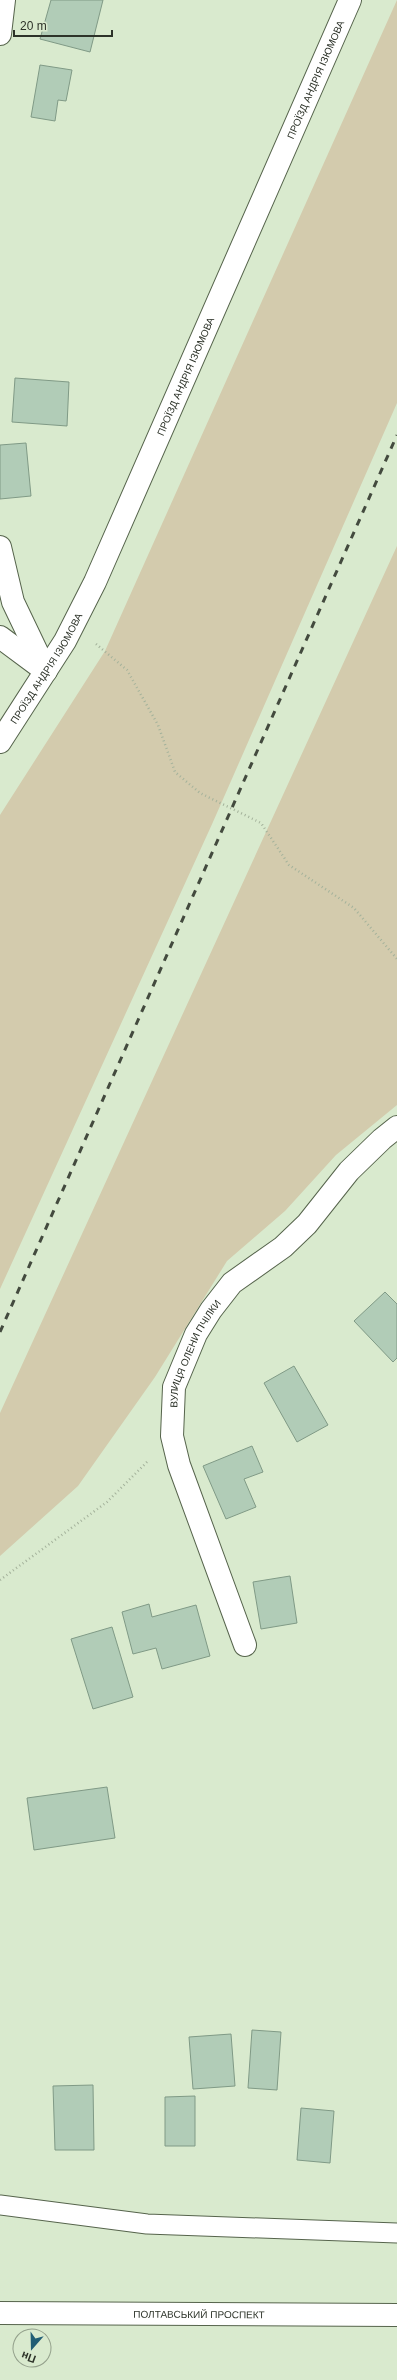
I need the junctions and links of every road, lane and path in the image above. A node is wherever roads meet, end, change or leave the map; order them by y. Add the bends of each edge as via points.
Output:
1 (4, 0) edge
2 (350, 0) edge
3 (0, 34) edge
4 (0, 547) edge
5 (0, 637) edge
6 (99, 646) dead end
7 (46, 671) junction
8 (0, 742) edge
9 (397, 959) edge
10 (397, 1127) edge
11 (172, 1436) junction
12 (0, 1580) edge
13 (244, 1645) dead end
14 (0, 2205) edge
15 (397, 2233) edge
16 (0, 2313) edge
17 (397, 2315) edge

1 - 3 main road
2 - 7 main road, ПРОЇЗД АНДРІЯ ІЗЮМОВА via 95,582 65,641
4 - 7 main road via 13,602
5 - 7 main road
6 - 9 path via 127,670 158,725 175,772 200,793 261,823 289,865 354,908
7 - 8 main road, ПРОЇЗД АНДРІЯ ІЗЮМОВА
10 - 11 main road, ВУЛИЦЯ ОЛЕНИ ПЧІЛКИ via 349,1171 307,1224 283,1247 232,1283 211,1310 196,1334 174,1387
11 - 12 path via 107,1502
11 - 13 main road, ВУЛИЦЯ ОЛЕНИ ПЧІЛКИ via 179,1465
14 - 15 lane via 147,2224
16 - 17 main road, ПОЛТАВСЬКИЙ ПРОСПЕКТ

